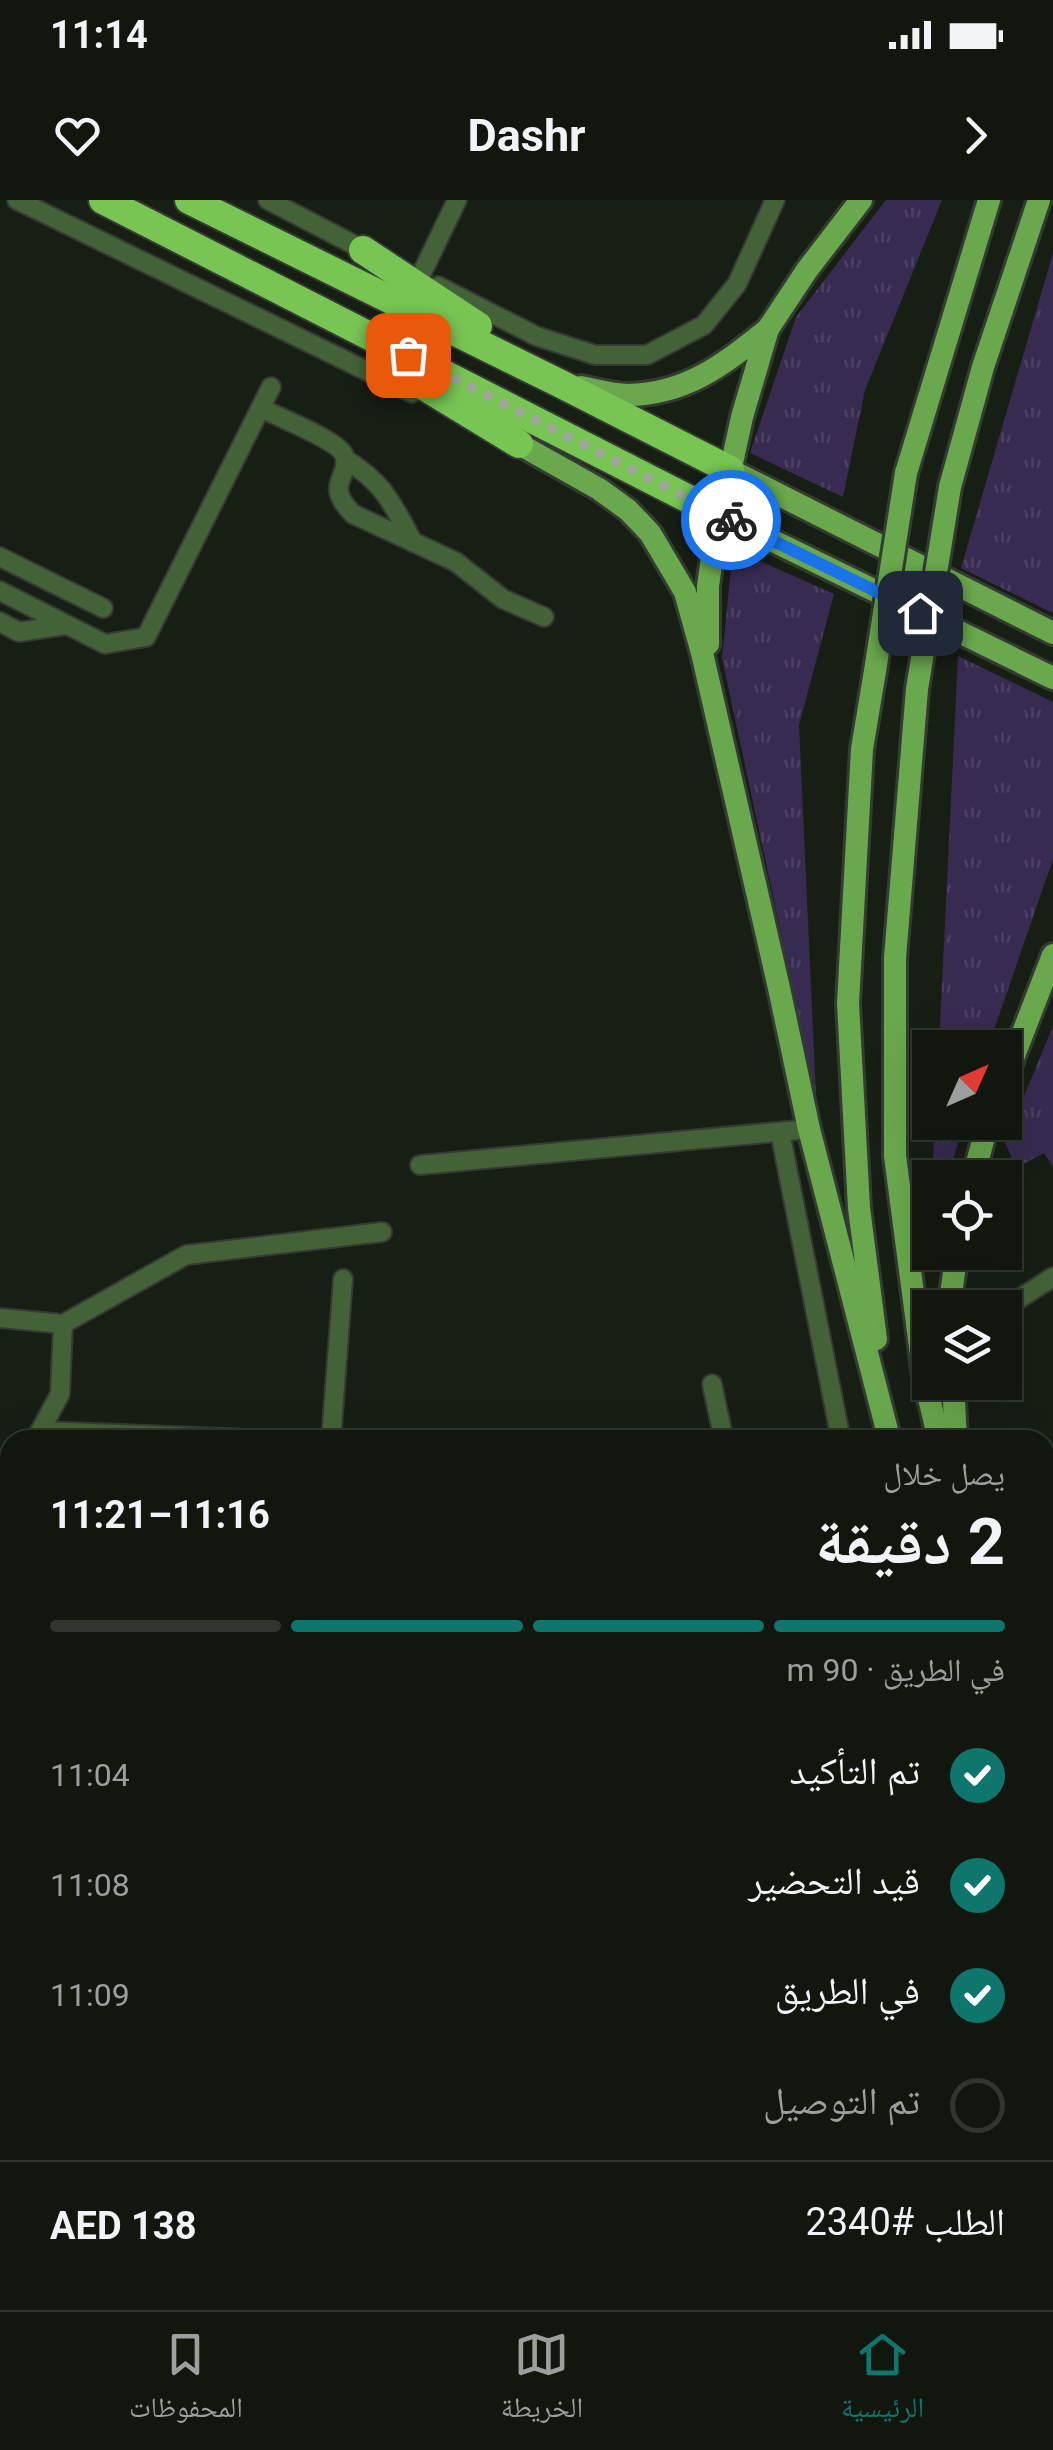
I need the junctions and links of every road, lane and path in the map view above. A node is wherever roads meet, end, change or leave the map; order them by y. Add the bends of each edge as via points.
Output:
1 (17, 200) edge
2 (103, 200) edge
3 (189, 200) edge
4 (268, 200) edge
5 (457, 200) edge
6 (775, 200) edge
7 (861, 200) edge
8 (989, 200) edge
9 (1039, 200) edge
10 (165, 231) junction
11 (363, 250) junction
12 (420, 277) junction
13 (768, 329) junction
14 (562, 384) junction
15 (271, 387) dead end
16 (260, 408) junction
17 (518, 444) junction
18 (345, 460) junction
19 (730, 470) junction
20 (720, 515) junction
21 (413, 542) junction
22 (0, 557) edge
23 (0, 591) edge
24 (103, 608) dead end
25 (544, 617) dead end
26 (0, 622) edge
27 (67, 625) junction
28 (1053, 633) edge
29 (708, 678) junction
30 (1053, 678) edge
31 (1053, 956) edge
32 (1022, 1036) edge
33 (809, 1130) junction
34 (780, 1132) junction
35 (420, 1165) dead end
36 (382, 1232) dead end
37 (1053, 1277) edge
38 (343, 1279) dead end
39 (1022, 1297) edge
40 (0, 1318) edge
41 (63, 1324) junction
42 (712, 1384) dead end
43 (954, 1400) edge
44 (41, 1430) edge
45 (332, 1430) edge
46 (722, 1430) edge
47 (839, 1430) edge
48 (887, 1430) edge
49 (888, 1430) edge
50 (937, 1430) edge
51 (955, 1430) edge

1 - 17 street
2 - 10 highway
3 - 14 highway
4 - 11 street
5 - 12 street
6 - 12 street via 736,284 704,325 647,355 595,355 536,336
7 - 13 main road
8 - 49 main road, bridge via 906,474 862,748 848,1003 858,1208
9 - 50 main road, bridge via 950,487 917,689 895,958 895,1156
10 - 17 highway
10 - 20 highway
11 - 12 street
11 - 14 highway
13 - 14 main road via 696,381 668,390 626,396
13 - 19 main road
14 - 19 highway
15 - 16 street
16 - 18 street via 332,443
16 - 27 street via 146,637 105,644
17 - 29 main road via 599,488 650,533 685,592
18 - 21 street via 380,485
18 - 21 street via 341,502 352,514
19 - 20 main road
19 - 28 main road
20 - 29 main road via 708,586
20 - 30 main road
21 - 25 street
22 - 24 street
23 - 27 street
26 - 27 street via 19,632
29 - 33 main road
31 - 32 main road
33 - 34 street
33 - 48 main road
34 - 35 street
34 - 47 street
36 - 41 street via 186,1255
37 - 39 street
38 - 45 street
40 - 41 street
41 - 44 street via 60,1394
42 - 46 street
43 - 51 main road

